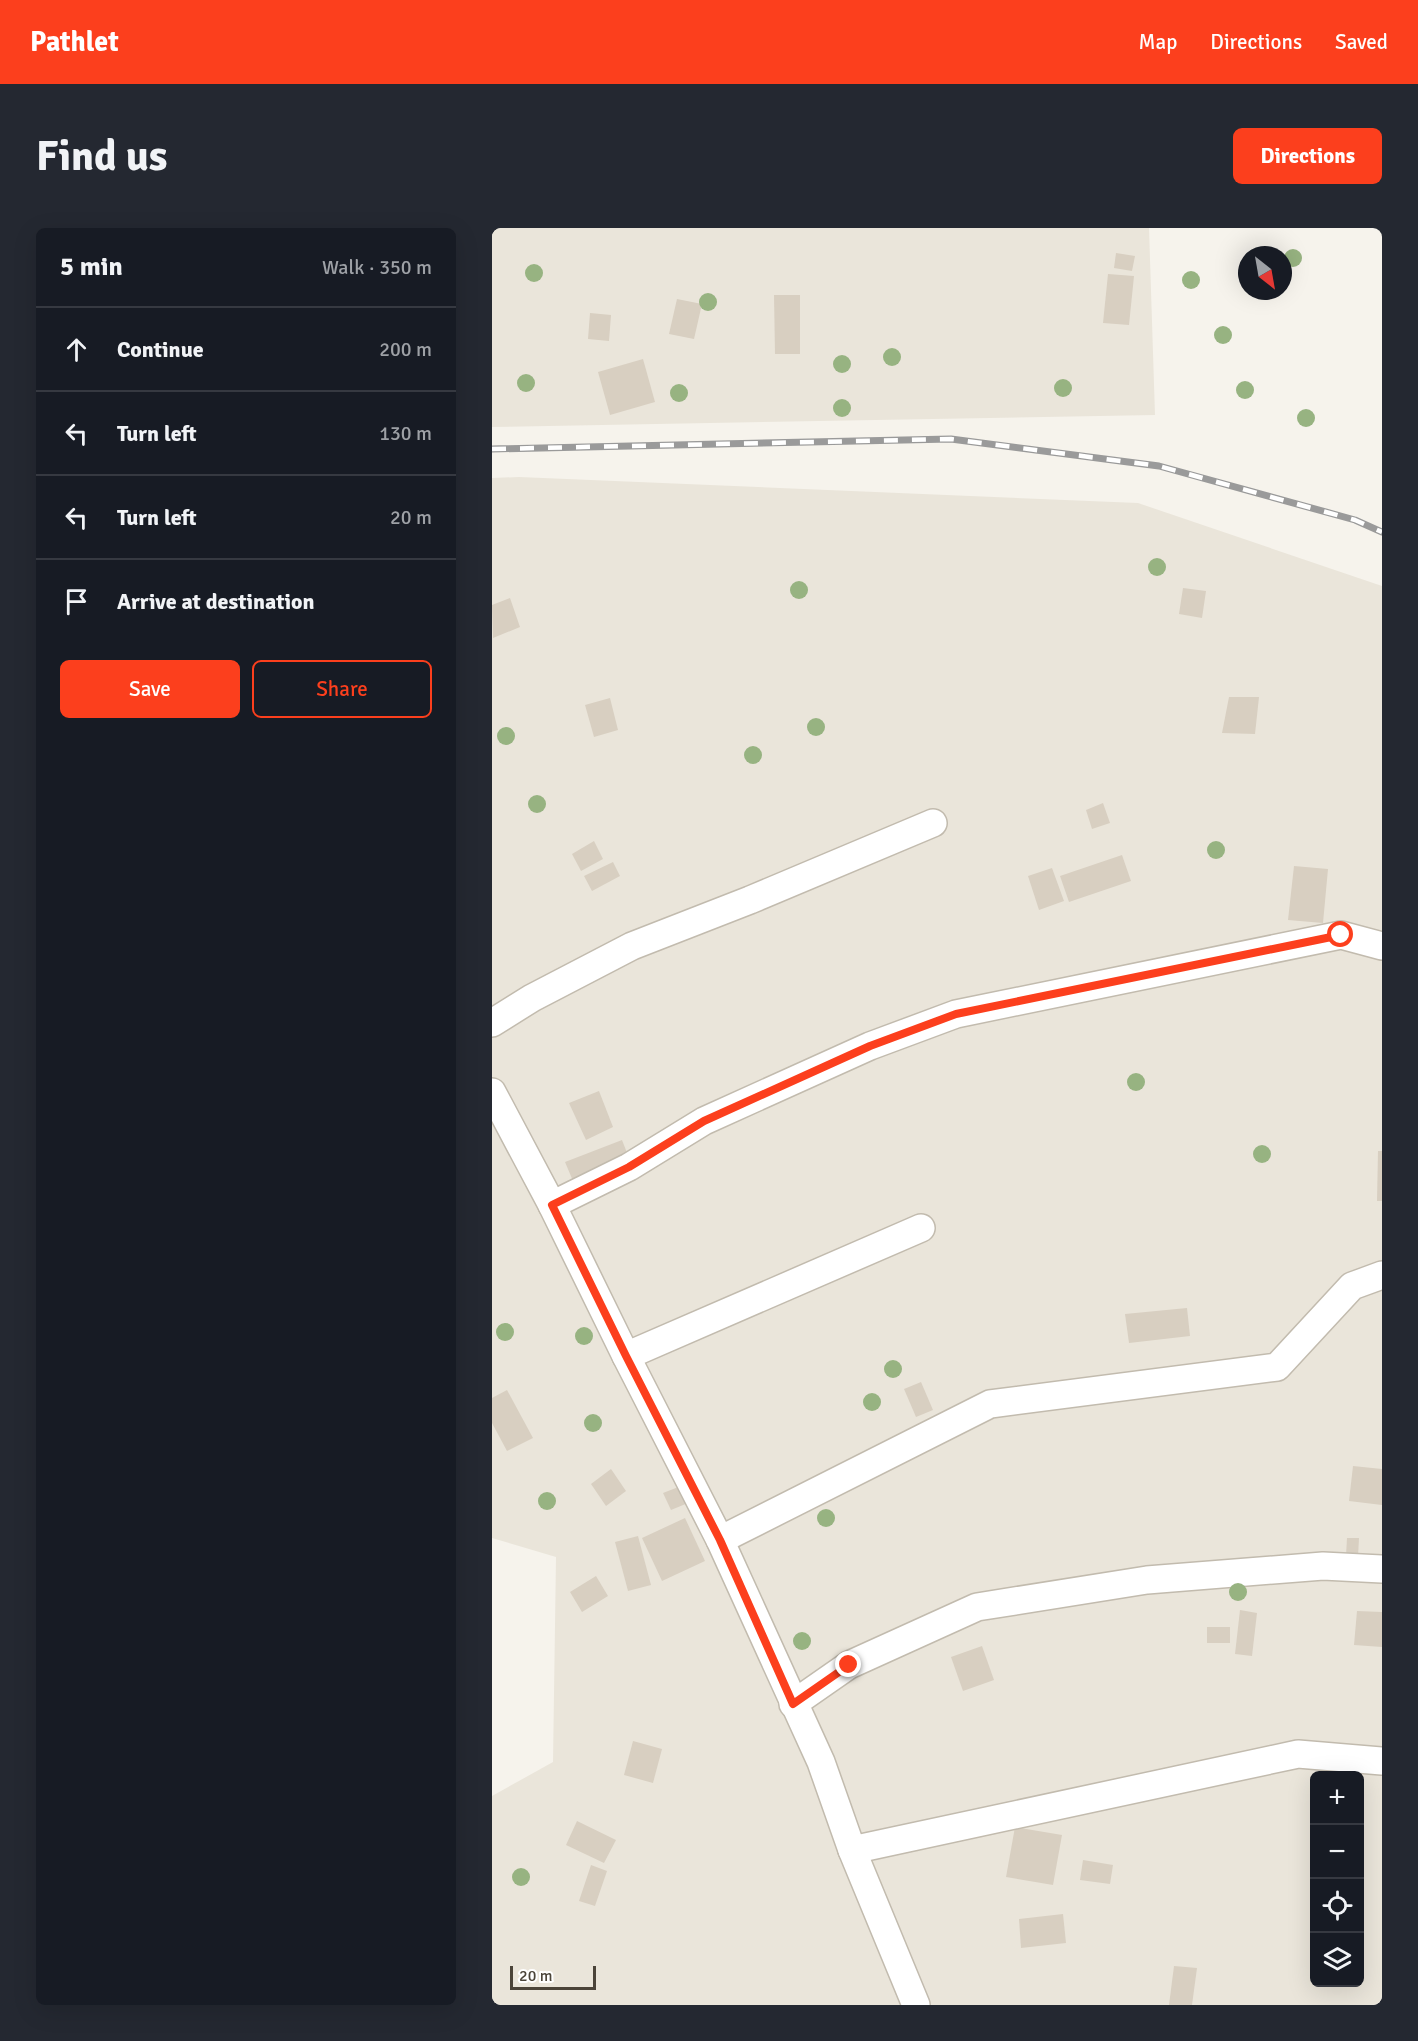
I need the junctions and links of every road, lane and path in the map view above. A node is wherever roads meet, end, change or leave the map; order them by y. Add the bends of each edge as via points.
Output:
1 (933, 823) dead end
2 (1382, 946) edge
3 (492, 1023) edge
4 (492, 1092) edge
5 (552, 1205) junction
6 (921, 1228) dead end
7 (1382, 1275) edge
8 (626, 1356) junction
9 (720, 1540) junction
10 (1382, 1569) edge
11 (793, 1704) junction
12 (1382, 1761) edge
13 (852, 1850) junction
14 (916, 2005) edge

1 - 3 street via 632,946
2 - 5 street via 1341,935 956,1014 870,1046 704,1121 629,1167
4 - 5 street
5 - 8 street
6 - 8 street
7 - 9 street via 1352,1286 1277,1367 990,1404
8 - 9 street
9 - 11 street
10 - 11 street via 1323,1566 1148,1580 977,1607 849,1665
11 - 13 street via 821,1762
12 - 13 street via 1298,1754
13 - 14 street

